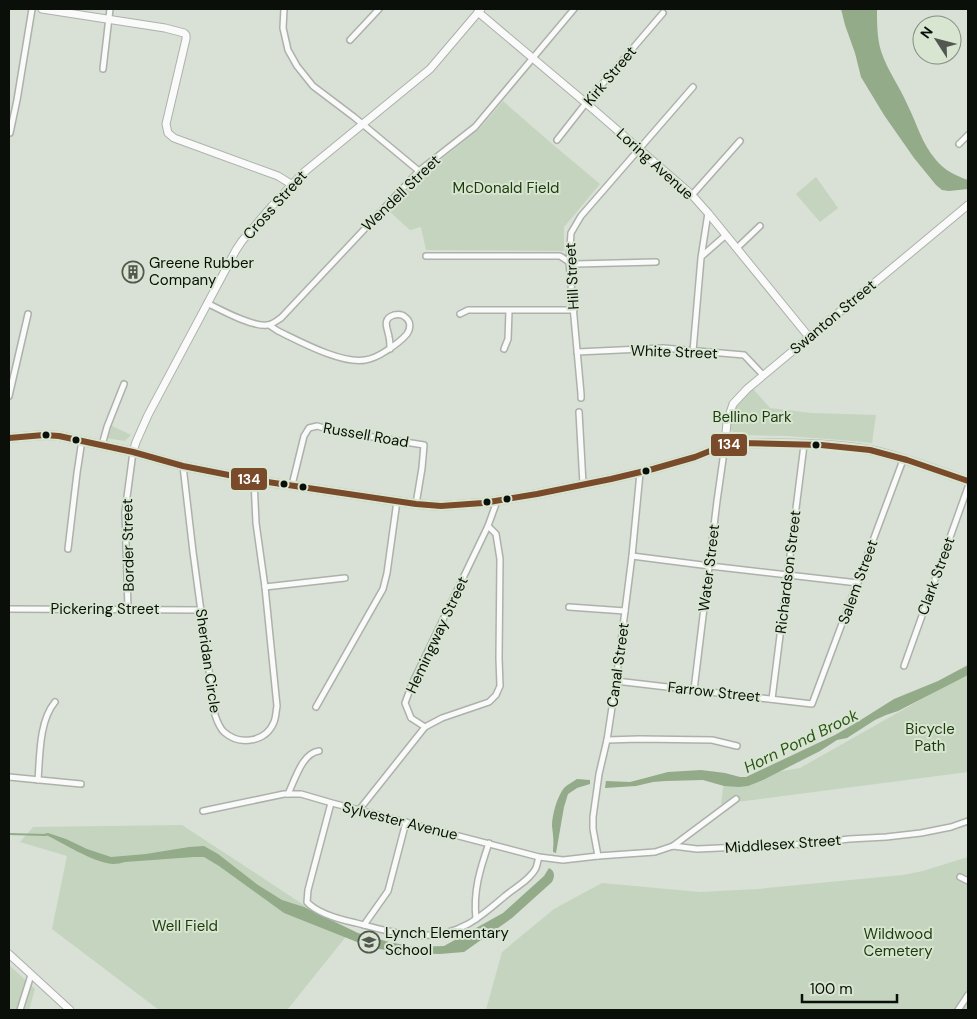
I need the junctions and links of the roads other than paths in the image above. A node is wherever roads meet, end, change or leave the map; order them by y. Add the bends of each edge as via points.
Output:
1 (32, 9) edge
2 (42, 9) edge
3 (110, 9) edge
4 (284, 9) edge
5 (379, 9) edge
6 (574, 9) edge
7 (480, 10) edge
8 (663, 13) dead end
9 (108, 19) junction
10 (350, 40) dead end
11 (532, 58) junction
12 (103, 68) dead end
13 (693, 87) dead end
14 (586, 103) junction
15 (362, 124) junction
16 (10, 133) dead end
17 (968, 135) edge
18 (558, 140) dead end
19 (740, 141) dead end
20 (959, 144) dead end
21 (639, 149) junction
22 (419, 171) junction
23 (291, 184) junction
24 (692, 195) junction
25 (968, 204) edge
26 (708, 213) junction
27 (760, 226) dead end
28 (726, 235) junction
29 (737, 248) junction
30 (426, 256) dead end
31 (702, 256) junction
32 (569, 262) junction
33 (656, 262) dead end
34 (207, 303) junction
35 (574, 310) junction
36 (509, 311) junction
37 (28, 314) dead end
38 (460, 314) dead end
39 (269, 325) junction
40 (809, 337) junction
41 (504, 348) dead end
42 (390, 349) junction
43 (693, 351) junction
44 (577, 352) junction
45 (763, 375) junction
46 (124, 384) dead end
47 (9, 396) edge
48 (581, 398) dead end
49 (579, 412) dead end
50 (9, 438) edge
51 (82, 440) junction
52 (102, 445) junction
53 (725, 445) junction
54 (804, 445) junction
55 (133, 452) junction
56 (904, 460) junction
57 (183, 466) junction
58 (640, 472) junction
59 (254, 480) junction
60 (968, 482) edge
61 (584, 484) junction
62 (292, 485) junction
63 (968, 486) edge
64 (397, 501) junction
65 (497, 501) junction
66 (416, 504) junction
67 (488, 526) junction
68 (68, 549) dead end
69 (632, 556) junction
70 (710, 566) junction
71 (787, 575) junction
72 (345, 578) dead end
73 (858, 583) junction
74 (265, 587) junction
75 (9, 608) edge
76 (569, 608) dead end
77 (128, 610) junction
78 (201, 610) junction
79 (625, 611) junction
80 (904, 666) dead end
81 (616, 681) junction
82 (694, 690) junction
83 (772, 699) junction
84 (55, 702) dead end
85 (812, 704) joint
86 (316, 707) dead end
87 (425, 727) junction
88 (607, 740) junction
89 (737, 746) dead end
90 (319, 751) dead end
91 (9, 777) edge
92 (38, 780) junction
93 (81, 784) dead end
94 (288, 794) junction
95 (736, 799) dead end
96 (331, 803) junction
97 (203, 810) dead end
98 (359, 810) junction
99 (968, 821) edge
100 (406, 822) junction
101 (489, 843) junction
102 (673, 846) junction
103 (598, 856) junction
104 (539, 857) junction
105 (960, 877) dead end
106 (968, 881) edge
107 (476, 919) junction
108 (364, 925) junction
109 (9, 954) edge
110 (32, 975) junction
111 (968, 995) edge
112 (20, 1010) edge
113 (70, 1010) edge
114 (958, 1010) edge

1 - 16 street
2 - 9 street
3 - 9 street
4 - 15 street via 284,35 296,66 313,86
5 - 10 street
6 - 11 street, Wendell Street
7 - 11 street, Loring Avenue
7 - 15 street, Cross Street via 430,69
8 - 14 street, Kirk Street
9 - 12 street
9 - 23 street via 186,34 166,123 169,134
11 - 14 street, Loring Avenue
11 - 22 street, Wendell Street via 475,127
13 - 21 street, Hill Street
14 - 18 street, Kirk Street
14 - 21 street, Loring Avenue
15 - 22 street
15 - 23 street, Cross Street
17 - 20 street
19 - 24 street
21 - 24 street, Loring Avenue
21 - 32 street, Hill Street via 581,216 571,233
22 - 39 street, Wendell Street via 281,318
23 - 34 street, Cross Street via 240,244
24 - 26 street, Loring Avenue
25 - 40 street, Swanton Street
26 - 28 street, Loring Avenue
26 - 31 street
27 - 29 street
28 - 29 street, Loring Avenue
28 - 31 street
29 - 40 street, Loring Avenue
30 - 32 street via 560,256
31 - 43 street
32 - 33 street
32 - 35 street, Hill Street
34 - 39 street via 251,323
34 - 55 street, Cross Street via 148,415
35 - 36 street
35 - 44 street, Hill Street
36 - 38 street via 468,310
36 - 41 street via 508,339
37 - 47 street
39 - 42 street via 342,358 364,360
40 - 45 street, Swanton Street
42 - 42 street via 386,322 395,314 402,315 408,320 409,331
43 - 44 street, White Street via 662,348
43 - 45 street, White Street via 744,355
44 - 48 street, Hill Street
45 - 53 street, Swanton Street via 733,404
46 - 52 street
49 - 61 street
50 - 51 main road via 51,435
51 - 52 main road
51 - 68 street
52 - 55 main road
53 - 54 main road
53 - 58 main road
53 - 70 street, Water Street
54 - 56 main road via 870,450
54 - 71 street, Richardson Street
55 - 57 main road
55 - 77 street, Border Street via 125,512
56 - 60 main road
56 - 73 street, Salem Street
57 - 59 main road
57 - 78 street, Sheridan Circle
58 - 61 main road
58 - 69 street, Canal Street
59 - 62 main road
59 - 74 street, Sheridan Circle
61 - 65 main road
62 - 64 main road
62 - 66 street, Russell Road via 304,436 309,428 317,426 424,445
63 - 80 street, Clark Street
64 - 66 main road
64 - 86 street via 383,590
65 - 66 main road via 441,506
65 - 67 street, Hemingway Street
67 - 87 street, Hemingway Street via 412,684 406,703 411,718
67 - 87 street via 496,534 500,559 500,686 489,702
69 - 70 street
69 - 79 street, Canal Street
70 - 71 street
70 - 82 street, Water Street
71 - 73 street
71 - 83 street, Richardson Street
72 - 74 street
73 - 85 street, Salem Street
74 - 78 street, Sheridan Circle via 276,714 270,730 252,740 238,740 218,724 212,702
75 - 77 street, Pickering Street
76 - 79 street
77 - 78 street, Pickering Street
79 - 81 street, Canal Street
81 - 82 street, Farrow Street
81 - 88 street, Canal Street
82 - 83 street, Farrow Street
83 - 85 street, Farrow Street
84 - 92 street via 44,724
87 - 98 street
88 - 89 street via 712,740
88 - 103 street, Canal Street via 593,817
90 - 94 street via 305,758
91 - 92 street
92 - 93 street
94 - 96 street, Sylvester Avenue via 301,794
94 - 97 street, Sylvester Avenue
95 - 102 street
96 - 98 street, Sylvester Avenue
96 - 108 street via 307,902 311,907
98 - 100 street, Sylvester Avenue
99 - 102 street, Middlesex Street via 921,833 809,844 697,849
100 - 101 street, Sylvester Avenue
100 - 108 street via 388,891
101 - 104 street, Sylvester Avenue
101 - 107 street via 476,889
102 - 103 street, Middlesex Street via 655,852
103 - 104 street, Sylvester Avenue via 563,860
104 - 107 street via 528,878
105 - 106 street
107 - 108 street via 466,926 430,936 398,934
109 - 110 street
110 - 112 street
110 - 113 street
111 - 114 street

